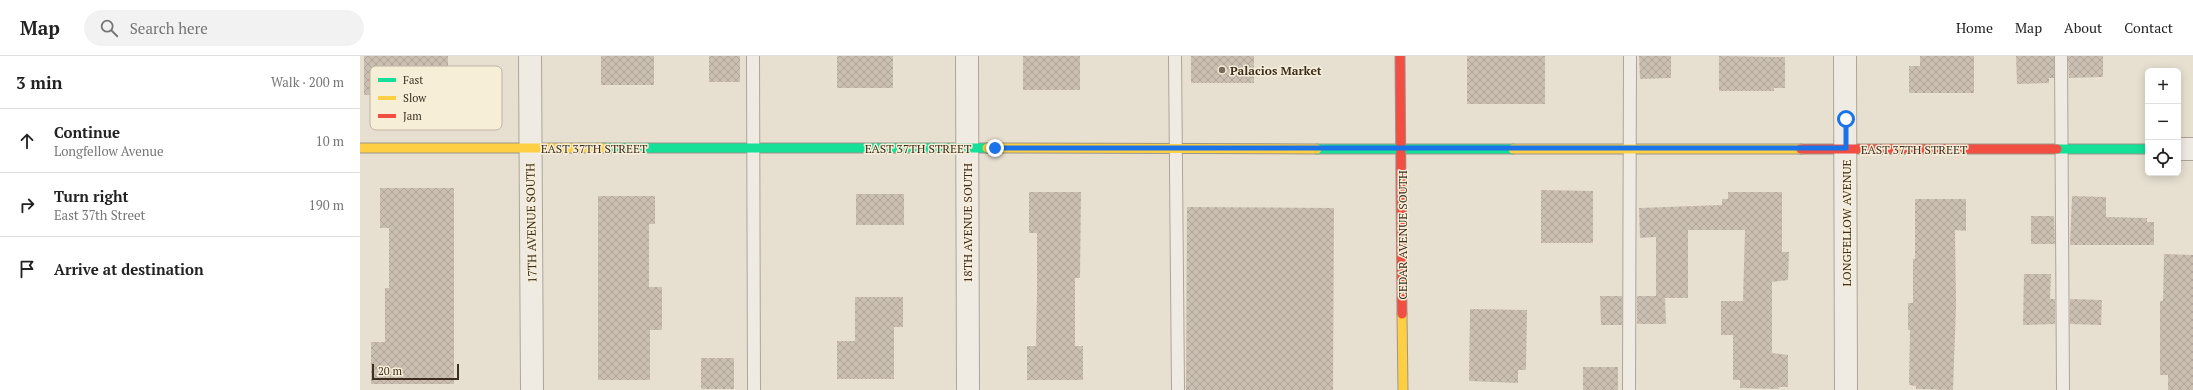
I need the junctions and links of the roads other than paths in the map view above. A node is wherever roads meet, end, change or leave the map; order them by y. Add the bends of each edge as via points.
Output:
1 (530, 56) edge
2 (753, 56) edge
3 (967, 56) edge
4 (1175, 56) edge
5 (1400, 56) edge
6 (1630, 56) edge
7 (1845, 56) edge
8 (2061, 56) edge
9 (360, 148) edge
10 (754, 148) junction
11 (967, 148) junction
12 (1175, 148) junction
13 (1846, 148) junction
14 (530, 149) junction
15 (1401, 149) junction
16 (1630, 149) junction
17 (2062, 149) junction
18 (2145, 149) edge
19 (2181, 149) edge
20 (2193, 149) edge
21 (532, 390) edge
22 (754, 390) edge
23 (968, 390) edge
24 (1178, 390) edge
25 (1403, 390) edge
26 (1629, 390) edge
27 (1846, 390) edge
28 (2063, 390) edge

1 - 14 street, 17TH AVENUE SOUTH
2 - 10 lane
3 - 11 street, 18TH AVENUE SOUTH
4 - 12 lane
5 - 15 street, CEDAR AVENUE SOUTH
6 - 16 lane
7 - 13 street, LONGFELLOW AVENUE
8 - 17 lane
9 - 14 street, EAST 37TH STREET
10 - 11 street, EAST 37TH STREET
10 - 14 street, EAST 37TH STREET
10 - 22 lane
11 - 12 street, EAST 37TH STREET
11 - 23 street, 18TH AVENUE SOUTH
12 - 15 street, EAST 37TH STREET
12 - 24 lane
13 - 16 street, EAST 37TH STREET
13 - 17 street, EAST 37TH STREET
13 - 27 street, LONGFELLOW AVENUE
14 - 21 street, 17TH AVENUE SOUTH
15 - 16 street, EAST 37TH STREET
15 - 25 street, CEDAR AVENUE SOUTH
16 - 26 lane
17 - 18 street, EAST 37TH STREET
17 - 28 lane
19 - 20 street

